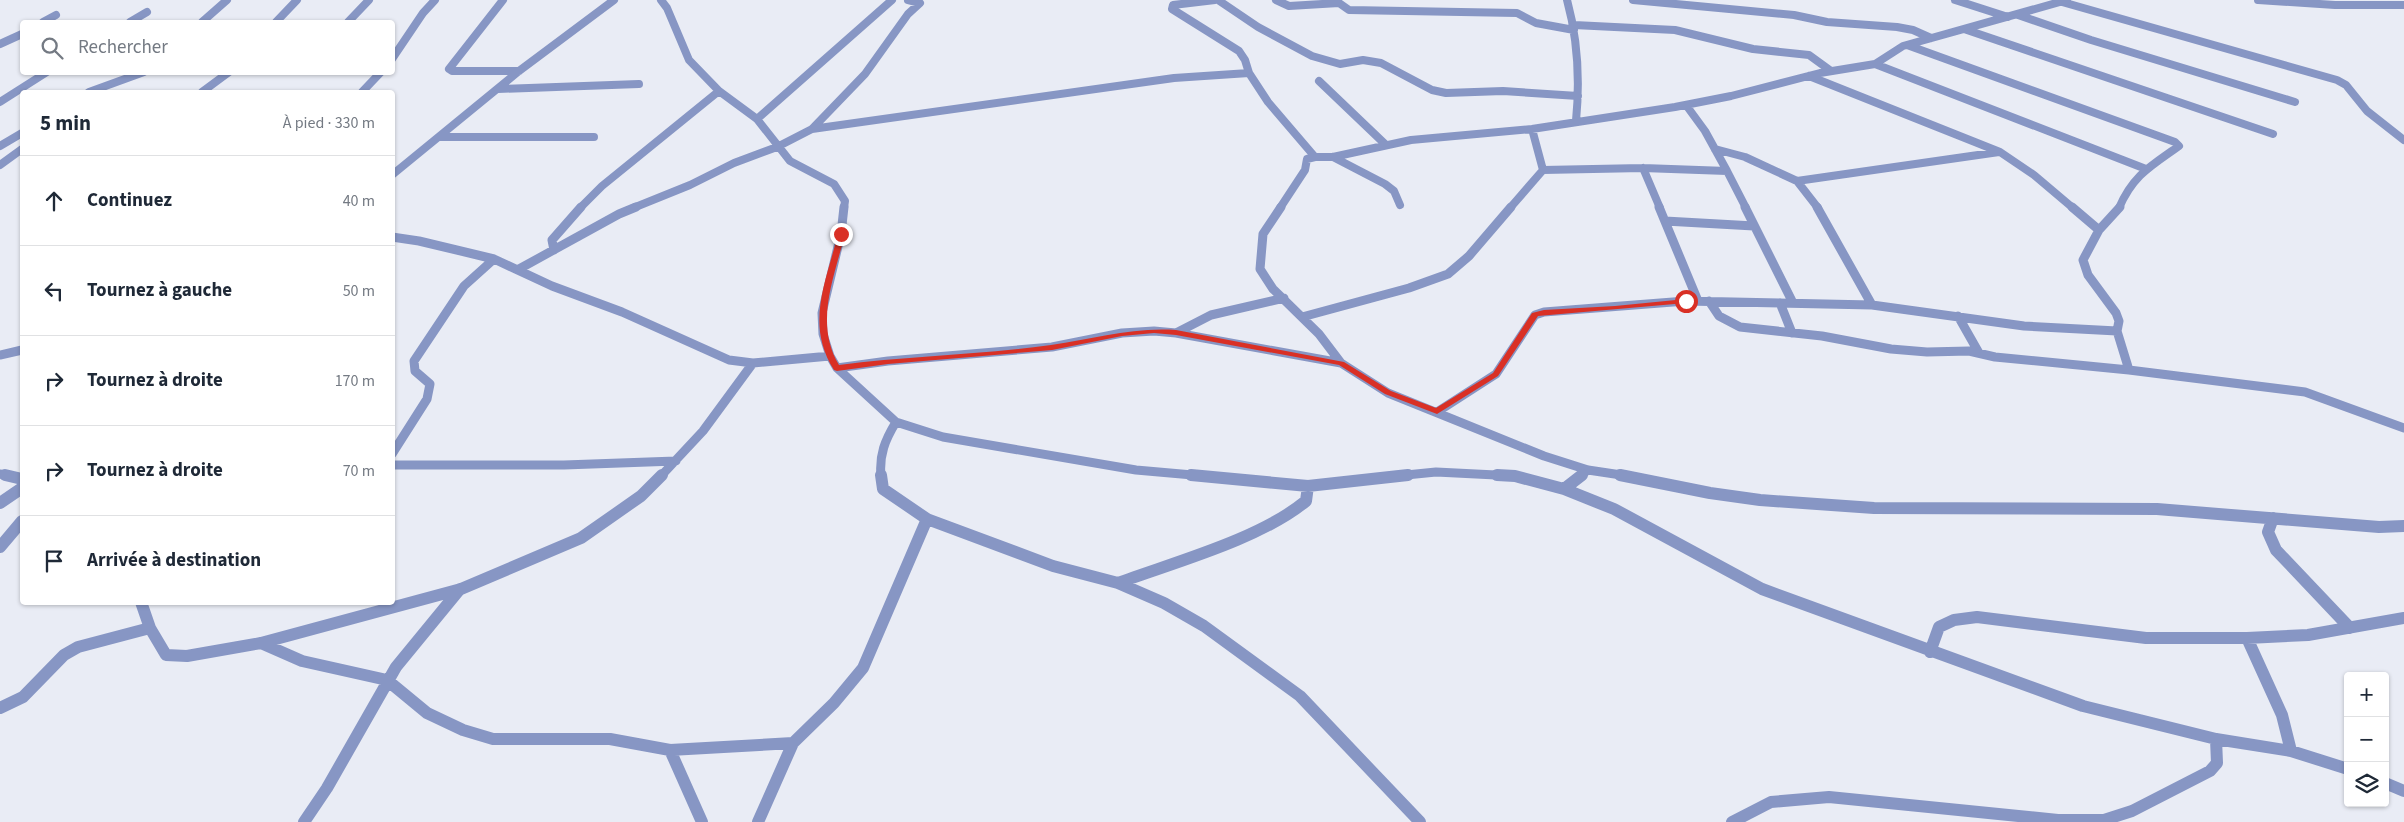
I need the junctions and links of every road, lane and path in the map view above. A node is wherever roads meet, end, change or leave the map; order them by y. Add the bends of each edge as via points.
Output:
1 (227, 0) edge
2 (298, 0) edge
3 (369, 0) edge
4 (435, 0) edge
5 (502, 0) edge
6 (614, 0) edge
7 (661, 0) edge
8 (892, 0) edge
9 (908, 0) edge
10 (1216, 0) edge
11 (1276, 0) edge
12 (1566, 0) edge
13 (1633, 0) edge
14 (1643, 0) edge
15 (1954, 0) edge
16 (2258, 0) edge
17 (921, 1) edge
18 (2065, 1) edge
19 (2404, 6) edge
20 (147, 12) dead end
21 (56, 15) dead end
22 (2018, 15) junction
23 (2008, 17) junction
24 (47, 20) edge
25 (133, 20) edge
26 (204, 20) edge
27 (278, 20) edge
28 (350, 20) edge
29 (1574, 28) junction
30 (1964, 29) junction
31 (20, 35) edge
32 (1931, 38) junction
33 (0, 44) edge
34 (1907, 45) junction
35 (395, 55) edge
36 (1875, 64) junction
37 (518, 71) junction
38 (1831, 71) junction
39 (1249, 73) junction
40 (42, 75) edge
41 (136, 75) edge
42 (225, 75) edge
43 (378, 75) edge
44 (1809, 76) junction
45 (1318, 81) dead end
46 (640, 84) dead end
47 (498, 89) junction
48 (94, 90) edge
49 (205, 90) edge
50 (364, 90) edge
51 (719, 91) junction
52 (1578, 96) junction
53 (0, 102) edge
54 (2294, 102) dead end
55 (1686, 105) junction
56 (757, 119) junction
57 (1576, 121) junction
58 (812, 129) junction
59 (1532, 129) junction
60 (20, 134) edge
61 (2273, 134) dead end
62 (440, 137) junction
63 (594, 137) dead end
64 (2404, 140) edge
65 (1386, 145) junction
66 (0, 147) edge
67 (777, 147) junction
68 (20, 149) edge
69 (1715, 149) junction
70 (20, 150) edge
71 (2000, 152) junction
72 (1315, 156) junction
73 (1333, 157) junction
74 (0, 165) edge
75 (1643, 168) junction
76 (2146, 169) junction
77 (1543, 170) junction
78 (1727, 170) junction
79 (395, 173) edge
80 (1797, 181) junction
81 (1400, 205) dead end
82 (1665, 221) junction
83 (1754, 226) junction
84 (2099, 230) junction
85 (395, 237) edge
86 (554, 250) junction
87 (494, 259) junction
88 (519, 269) junction
89 (1284, 298) junction
90 (1698, 301) junction
91 (1709, 301) junction
92 (1780, 303) junction
93 (1793, 303) junction
94 (1872, 305) junction
95 (1958, 316) junction
96 (1302, 317) junction
97 (2116, 331) junction
98 (1176, 333) junction
99 (1792, 333) junction
100 (20, 351) edge
101 (1978, 353) junction
102 (0, 356) edge
103 (830, 356) junction
104 (753, 363) junction
105 (1341, 364) junction
106 (837, 368) junction
107 (2129, 370) junction
108 (1437, 412) junction
109 (896, 422) junction
110 (2404, 428) edge
111 (395, 449) edge
112 (676, 461) junction
113 (395, 465) edge
114 (1588, 470) junction
115 (0, 474) edge
116 (20, 479) edge
117 (1308, 486) junction
118 (20, 489) edge
119 (1564, 489) junction
120 (0, 503) edge
121 (2274, 518) junction
122 (927, 519) junction
123 (2404, 526) edge
124 (20, 528) edge
125 (0, 547) edge
126 (1118, 583) junction
127 (461, 589) junction
128 (141, 605) edge
129 (2404, 618) edge
130 (150, 628) junction
131 (2350, 628) junction
132 (2247, 638) junction
133 (261, 643) junction
134 (1930, 652) junction
135 (387, 680) junction
136 (0, 708) edge
137 (2216, 740) junction
138 (793, 743) junction
139 (670, 750) junction
140 (2291, 751) junction
141 (2344, 768) edge
142 (2389, 784) edge
143 (2404, 791) edge
144 (304, 822) edge
145 (702, 822) edge
146 (758, 822) edge
147 (1420, 822) edge
148 (1732, 822) edge

1 - 26 street
2 - 27 street
3 - 28 street
4 - 35 street
5 - 37 street via 449,69
6 - 37 street
7 - 51 street via 689,60
8 - 56 street
9 - 17 street
10 - 39 street via 1173,5 1172,9 1239,51
10 - 52 street via 1312,56 1340,64 1363,60 1381,63 1432,90
11 - 29 street via 1289,6 1339,3 1349,10 1517,13 1533,22
12 - 29 street
13 - 14 street
14 - 32 street via 1896,27
15 - 23 street
16 - 19 street
17 - 58 street via 865,74
18 - 22 street
18 - 64 street via 2337,80 2346,84 2366,111
20 - 25 street
21 - 24 street
22 - 23 street
22 - 54 street
23 - 30 street
29 - 38 street via 1675,30 1753,49 1809,55
29 - 52 street
30 - 32 street
30 - 61 street
31 - 33 street
32 - 34 street
34 - 36 street
34 - 76 street via 2176,142 2179,146
36 - 38 street
36 - 76 street
37 - 47 street
38 - 44 street
39 - 58 street via 1174,78
39 - 72 street via 1268,102
40 - 53 street
41 - 48 street
42 - 49 street
43 - 50 street
44 - 55 street
44 - 71 street
45 - 65 street
46 - 47 street
47 - 62 street
51 - 56 street
51 - 86 street via 602,186 556,232 552,240
52 - 57 street
55 - 57 street
55 - 69 street
56 - 67 street
57 - 59 street
58 - 67 street
59 - 65 street
59 - 77 street
60 - 66 street
62 - 63 street
62 - 79 street
65 - 73 street
66 - 68 street
67 - 86 street via 619,214
67 - 103 street via 790,161 834,184 846,201 822,313 823,334
69 - 78 street
69 - 80 street via 1745,157
70 - 74 street
71 - 80 street
71 - 84 street via 2034,175
72 - 73 street
72 - 89 street via 1307,159 1306,170 1263,234 1260,269 1273,289
73 - 81 street via 1385,184 1394,191
75 - 77 street
75 - 78 street
75 - 82 street
76 - 84 street via 2127,189 2119,208
77 - 96 street via 1469,256 1448,274
78 - 83 street
80 - 94 street via 1819,209
82 - 83 street
82 - 90 street
83 - 93 street
84 - 97 street via 2083,260 2088,275 2116,313 2119,321
85 - 87 street
86 - 88 street
87 - 88 street
87 - 111 street via 464,286 414,361 415,371 430,384 427,399
88 - 104 street via 729,360
89 - 96 street
89 - 98 street via 1211,315
90 - 91 street
90 - 108 street via 1535,315 1496,374
91 - 92 street
91 - 99 street via 1719,316 1740,327
92 - 93 street
92 - 99 street
93 - 94 street
94 - 95 street
95 - 97 street via 1980,322
95 - 101 street
96 - 105 street
97 - 107 street
98 - 105 street
98 - 106 street via 1122,333 1052,347
99 - 101 street via 1891,349
100 - 102 street
101 - 107 street
103 - 104 street
103 - 106 street
104 - 112 street via 703,431
105 - 108 street via 1388,393
106 - 109 street
107 - 110 street via 2305,392
108 - 114 street via 1544,456
109 - 117 street via 944,437 1136,470
109 - 122 street via 886,438 879,461 883,489
112 - 113 street
112 - 127 street via 640,496 581,538
114 - 119 street
114 - 121 street via 1760,500 1874,508 2157,509
115 - 116 street
117 - 119 street via 1436,472 1515,476
117 - 126 street via 1306,501 1289,516 1245,536
118 - 120 street
119 - 134 street via 1614,509 1762,589
121 - 123 street via 2379,528
121 - 131 street via 2268,532 2276,550
122 - 126 street via 1053,566
122 - 138 street via 863,668
124 - 125 street
126 - 147 street via 1164,603 1204,626 1300,696
127 - 133 street
127 - 135 street
128 - 130 street
129 - 131 street
130 - 133 street via 166,655 187,656
130 - 136 street via 71,651 23,697
131 - 132 street via 2308,635
132 - 134 street via 2146,638 1977,617 1954,620 1939,627
132 - 140 street via 2282,715
133 - 135 street via 302,661
134 - 137 street via 2083,706
135 - 139 street via 428,713 463,730 494,739 610,738
135 - 144 street
137 - 140 street
137 - 148 street via 2218,763 2210,771 2132,810 2104,820 2058,820 1830,797 1771,802
138 - 139 street
138 - 146 street
139 - 145 street
140 - 141 street
142 - 143 street

